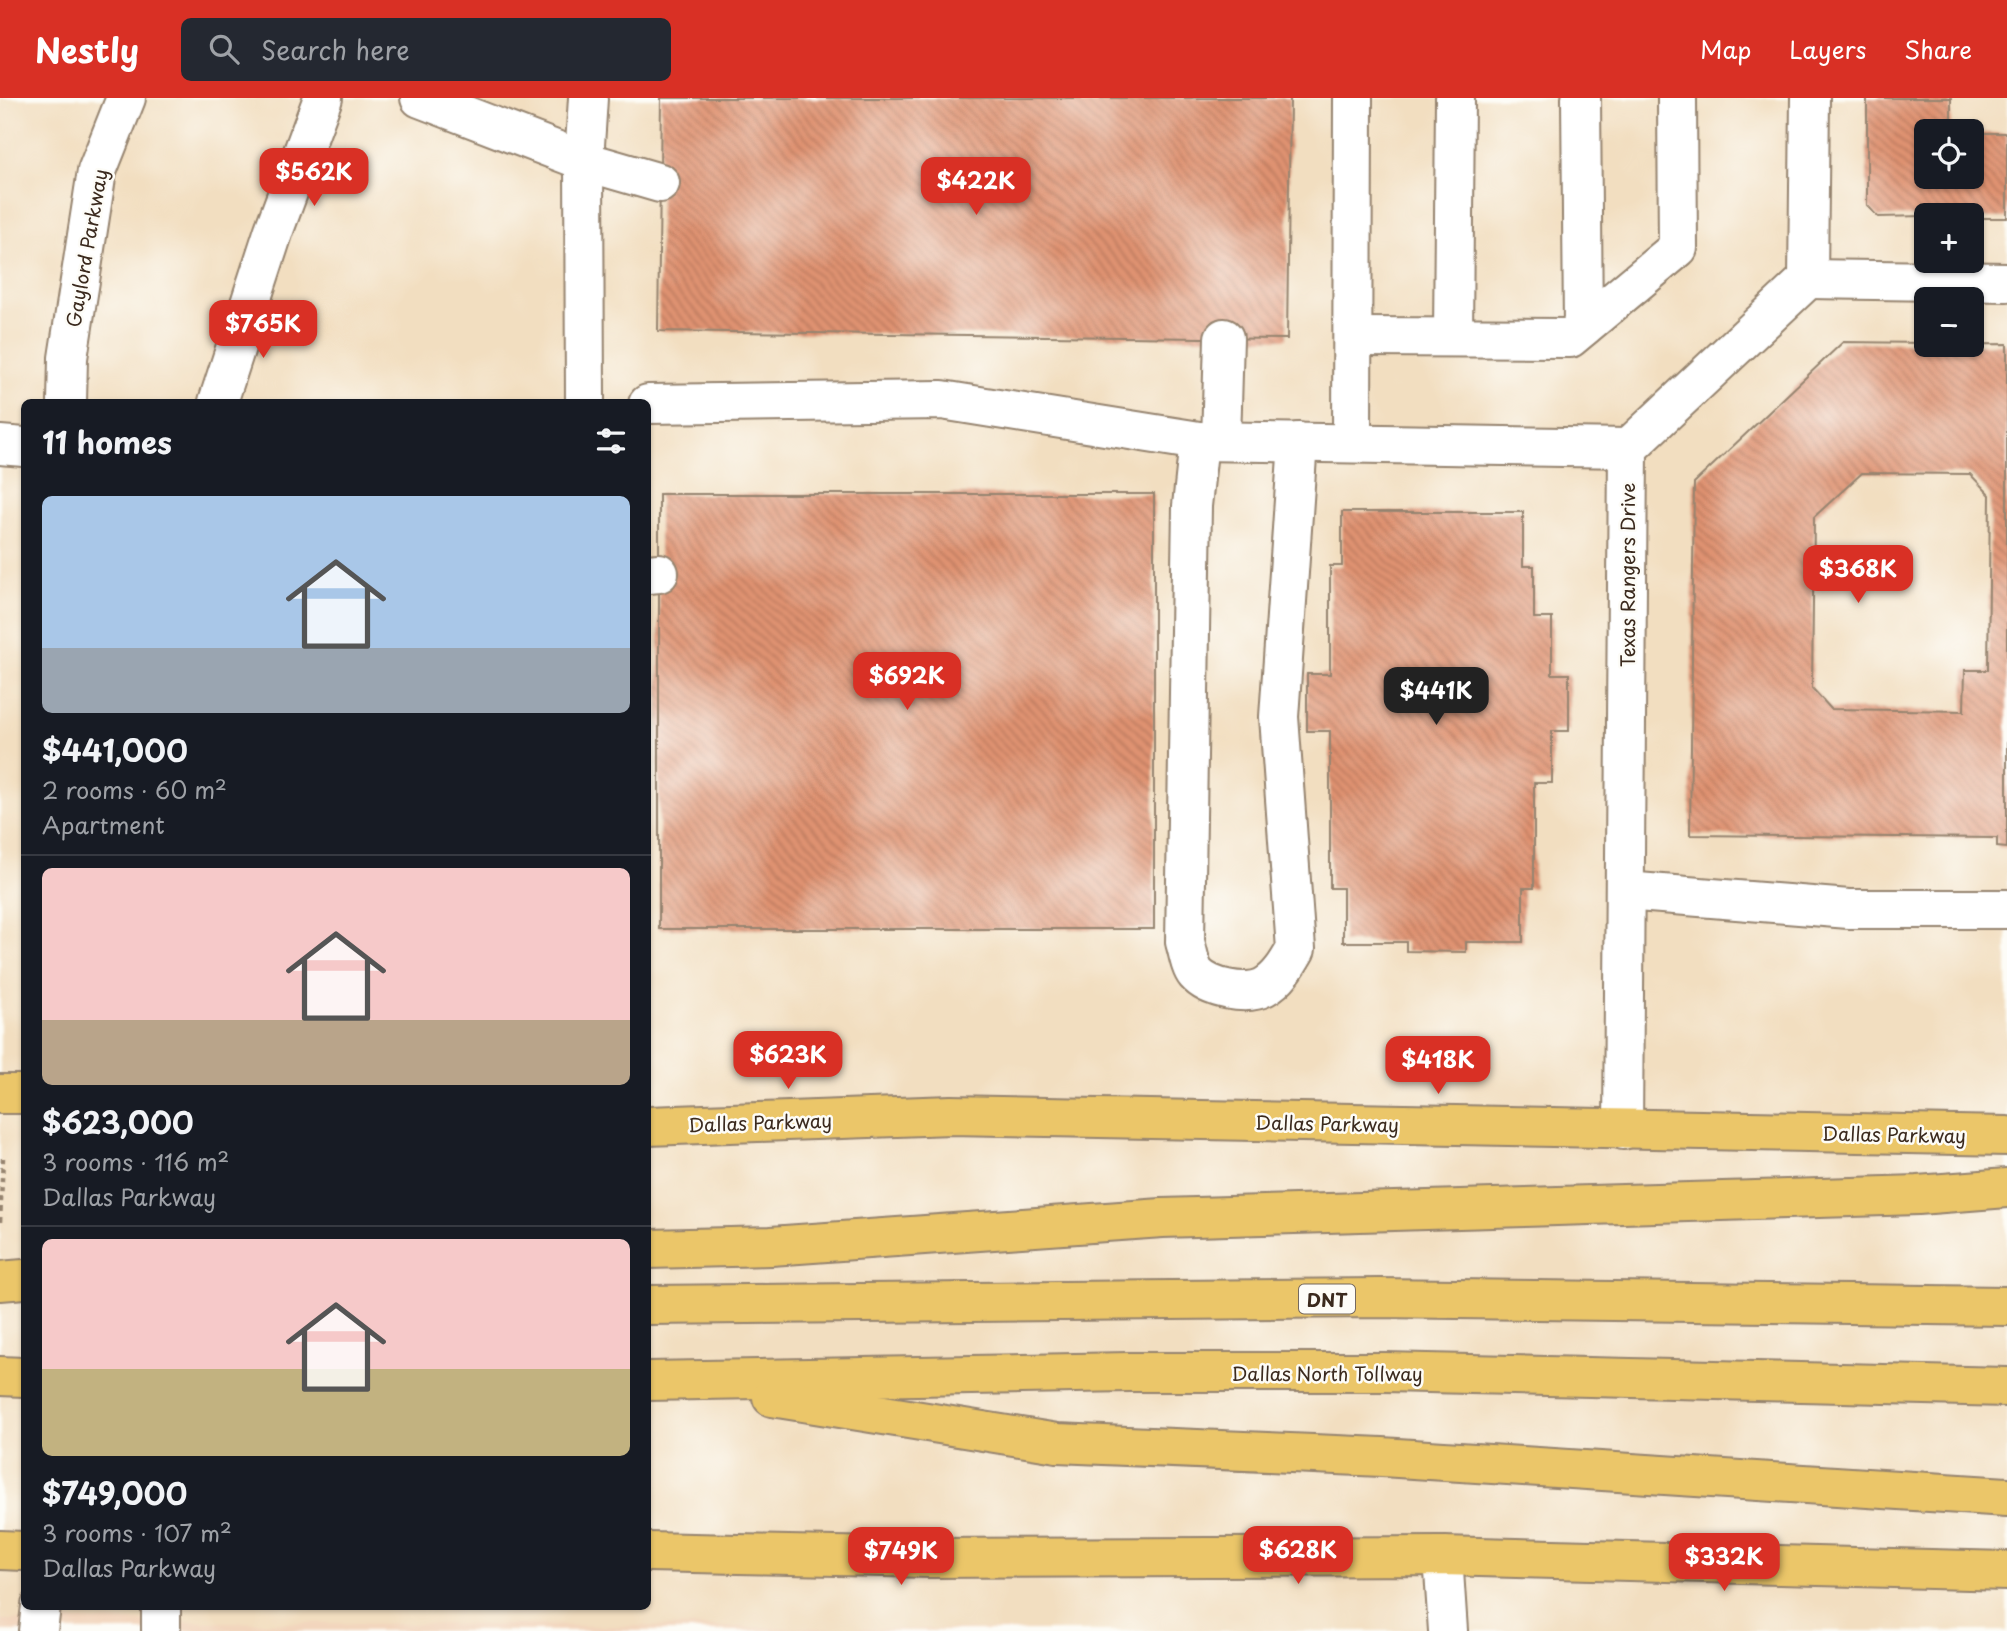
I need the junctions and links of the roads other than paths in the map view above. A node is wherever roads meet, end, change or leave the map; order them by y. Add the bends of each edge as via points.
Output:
1 (126, 98) edge
2 (323, 98) edge
3 (420, 98) edge
4 (588, 98) edge
5 (1353, 98) edge
6 (1455, 98) edge
7 (1581, 98) edge
8 (1677, 98) edge
9 (1810, 98) edge
10 (584, 161) junction
11 (660, 183) dead end
12 (1808, 279) junction
13 (2007, 282) edge
14 (1583, 327) junction
15 (1353, 337) junction
16 (1453, 337) junction
17 (1224, 338) dead end
18 (67, 399) edge
19 (219, 399) edge
20 (585, 399) edge
21 (651, 404) edge
22 (1210, 441) junction
23 (1298, 442) junction
24 (1352, 443) junction
25 (0, 446) edge
26 (21, 447) edge
27 (1628, 448) junction
28 (1625, 891) junction
29 (2007, 909) edge
30 (0, 1094) edge
31 (21, 1094) edge
32 (651, 1126) edge
33 (1623, 1130) junction
34 (2007, 1136) edge
35 (2007, 1188) edge
36 (651, 1249) edge
37 (21, 1279) edge
38 (0, 1281) edge
39 (0, 1295) edge
40 (21, 1296) edge
41 (651, 1305) edge
42 (2007, 1306) edge
43 (0, 1376) edge
44 (21, 1377) edge
45 (660, 1381) edge
46 (2007, 1387) edge
47 (2007, 1497) edge
48 (0, 1550) edge
49 (21, 1551) edge
50 (651, 1552) edge
51 (1443, 1556) junction
52 (2007, 1571) edge
53 (41, 1610) edge
54 (161, 1610) edge
55 (38, 1631) edge
56 (161, 1631) edge
57 (1448, 1631) edge

1 - 18 street, Gaylord Parkway via 97,171 68,358
2 - 19 street
3 - 10 street
4 - 10 street
5 - 15 street
6 - 16 street
7 - 14 street
8 - 14 street via 1678,248
9 - 12 street
10 - 11 street
10 - 20 street
12 - 13 street
12 - 27 street
14 - 16 street via 1570,338
15 - 16 street
15 - 24 street
17 - 22 street
21 - 22 street via 942,400
22 - 23 street
22 - 23 street via 1192,506 1185,942 1195,973 1212,985 1237,991 1263,988 1283,971 1296,949 1279,717
23 - 24 street
24 - 27 street
25 - 26 street
27 - 28 street, Texas Rangers Drive
28 - 29 street via 1849,909
28 - 33 street, Texas Rangers Drive
30 - 31 main road
32 - 33 main road, Dallas Parkway via 951,1115
33 - 34 main road, Dallas Parkway
35 - 36 main road via 1918,1195 1162,1218 771,1246
37 - 38 main road
39 - 40 main road
41 - 42 main road, DNT via 1379,1298
43 - 44 main road
45 - 46 main road, Dallas North Tollway via 1385,1372
45 - 47 main road via 1057,1443 1382,1457
48 - 49 main road
50 - 51 main road via 929,1558
51 - 52 main road
51 - 57 street
53 - 55 street
54 - 56 street

